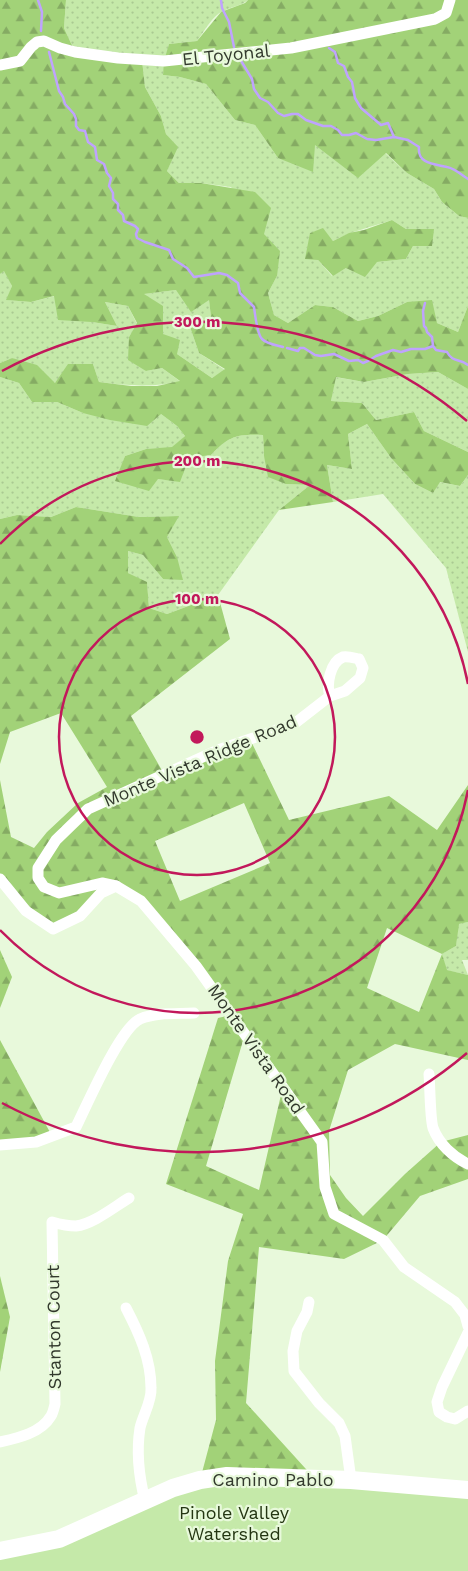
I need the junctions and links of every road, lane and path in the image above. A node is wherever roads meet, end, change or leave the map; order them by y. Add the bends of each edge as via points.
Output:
1 (450, 0) edge
2 (0, 65) edge
3 (330, 696) dead end
4 (0, 879) edge
5 (116, 886) junction
6 (194, 1013) dead end
7 (429, 1074) dead end
8 (0, 1145) edge
9 (468, 1164) edge
10 (129, 1198) dead end
11 (309, 1302) dead end
12 (126, 1308) dead end
13 (468, 1326) edge
14 (468, 1333) edge
15 (468, 1411) edge
16 (0, 1442) edge
17 (351, 1480) junction
18 (468, 1490) edge
19 (145, 1501) junction
20 (0, 1551) edge

1 - 2 street, El Toyonal via 446,13 435,19 291,48 164,61 75,52 44,41 31,47 20,61
3 - 5 street, Monte Vista Ridge Road via 294,724 218,750 88,809 56,840 38,868 38,878 44,887 58,893 102,883
4 - 5 street via 26,911 53,929 80,916 101,893
5 - 13 street, Monte Vista Road via 141,901 196,966 322,1142 325,1187 334,1214 383,1240 404,1267 455,1302 465,1315
6 - 8 street via 156,1015 138,1020 126,1031 76,1127 36,1142
7 - 9 street via 433,1127 449,1152
10 - 16 street, Stanton Court via 88,1223 69,1226 52,1222 55,1404 42,1427
11 - 17 street via 292,1352 294,1372 339,1422 345,1436
12 - 19 street via 146,1353 152,1390 140,1428 138,1453 139,1479
14 - 15 street via 437,1402 439,1412 446,1417 455,1419
17 - 18 main road, Camino Pablo
17 - 19 main road, Camino Pablo via 227,1476 173,1488
19 - 20 main road, Camino Pablo via 59,1539

